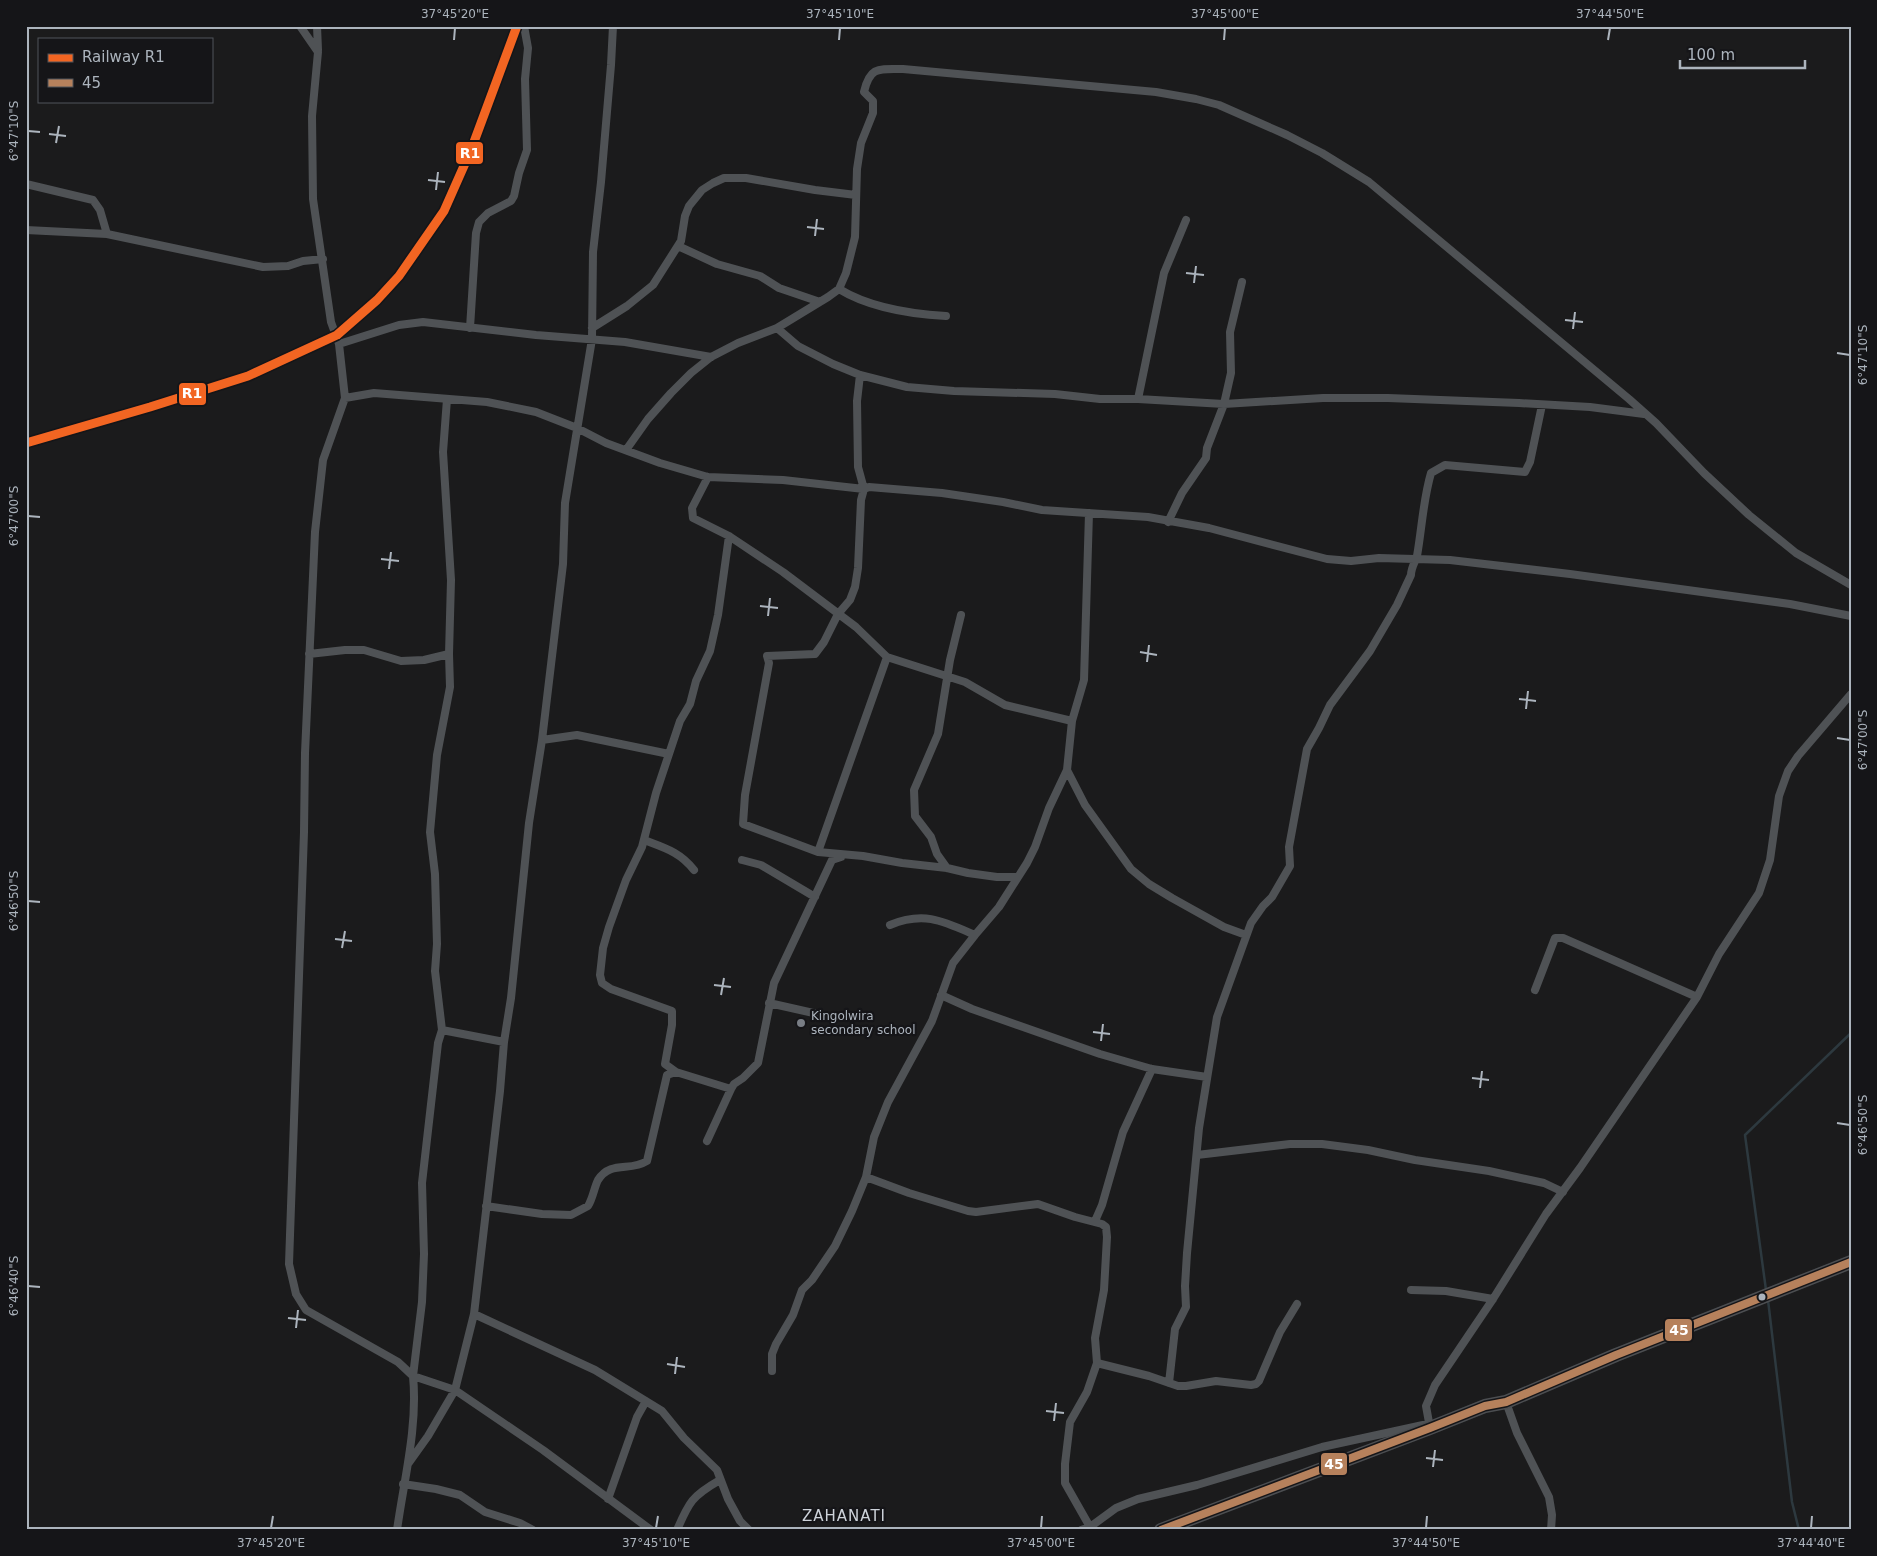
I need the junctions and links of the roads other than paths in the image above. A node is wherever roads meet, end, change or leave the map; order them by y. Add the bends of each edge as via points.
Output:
1 (300, 26) edge
2 (317, 26) edge
3 (524, 26) edge
4 (613, 26) edge
5 (318, 52) junction
6 (26, 184) edge
7 (856, 195) junction
8 (1186, 220) dead end
9 (26, 230) edge
10 (107, 234) junction
11 (678, 246) junction
12 (323, 259) junction
13 (1242, 282) dead end
14 (839, 288) junction
15 (820, 302) junction
16 (946, 316) dead end
17 (470, 328) junction
18 (592, 328) junction
19 (777, 328) junction
20 (592, 339) junction
21 (339, 344) junction
22 (711, 357) junction
23 (860, 375) junction
24 (345, 398) junction
25 (447, 399) junction
26 (1138, 399) junction
27 (1224, 404) junction
28 (1542, 405) junction
29 (1644, 414) junction
30 (577, 428) junction
31 (626, 450) junction
32 (708, 477) junction
33 (864, 489) junction
34 (1089, 513) junction
35 (1168, 522) junction
36 (728, 536) junction
37 (1416, 558) junction
38 (1851, 585) edge
39 (838, 614) junction
40 (961, 615) dead end
41 (1851, 616) edge
42 (309, 654) junction
43 (449, 654) junction
44 (887, 657) junction
45 (947, 677) junction
46 (1851, 694) edge
47 (1072, 722) junction
48 (542, 740) junction
49 (669, 754) junction
50 (1067, 770) junction
51 (644, 840) junction
52 (818, 852) junction
53 (846, 855) junction
54 (742, 860) dead end
55 (947, 868) junction
56 (694, 870) dead end
57 (1017, 877) junction
58 (815, 897) junction
59 (890, 925) dead end
60 (975, 935) junction
61 (1246, 935) junction
62 (1535, 990) dead end
63 (941, 995) junction
64 (1697, 997) junction
65 (769, 1003) junction
66 (832, 1017) dead end
67 (442, 1030) junction
68 (504, 1042) junction
69 (1152, 1069) junction
70 (676, 1072) junction
71 (1207, 1077) junction
72 (731, 1090) junction
73 (707, 1141) dead end
74 (1197, 1155) junction
75 (866, 1177) junction
76 (1562, 1192) junction
77 (486, 1206) junction
78 (1095, 1221) junction
79 (1851, 1262) edge
80 (1412, 1290) dead end
81 (1493, 1299) junction
82 (1297, 1304) dead end
83 (474, 1314) junction
84 (1097, 1363) junction
85 (772, 1371) dead end
86 (413, 1376) junction
87 (1168, 1383) junction
88 (455, 1390) junction
89 (646, 1400) junction
90 (1506, 1402) junction
91 (1429, 1426) junction
92 (406, 1466) junction
93 (720, 1480) junction
94 (403, 1484) junction
95 (608, 1499) junction
96 (1090, 1527) junction
97 (397, 1530) edge
98 (532, 1530) edge
99 (651, 1530) edge
100 (677, 1530) edge
101 (749, 1530) edge
102 (1081, 1530) edge
103 (1161, 1530) edge
104 (1551, 1530) edge

1 - 5 street
2 - 5 street
3 - 17 street via 528,48 525,79 527,150 514,196 479,222
4 - 18 street via 593,252
5 - 12 street via 312,116 313,199
6 - 10 street via 93,200 100,210
7 - 11 street via 746,178 724,178 702,190 689,206
7 - 14 street via 855,237
7 - 29 street via 861,143 873,113 874,101 864,92 868,77 876,70 903,69 1156,92 1219,105 1322,153 1369,182
8 - 26 street via 1164,272
9 - 10 street
10 - 12 street via 263,267
11 - 15 street
11 - 18 street via 653,285
12 - 21 street via 331,322
13 - 27 street via 1230,332 1231,372
14 - 15 street
14 - 16 street via 847,294 904,312
15 - 19 street
17 - 20 street
17 - 21 street via 423,322 399,325
18 - 20 street
19 - 22 street
19 - 23 street via 798,346
20 - 22 street
20 - 30 street
21 - 24 street
22 - 31 street via 648,418
23 - 26 street via 907,387
23 - 33 street via 858,467
24 - 25 street via 374,393
24 - 42 street via 323,460 315,532
25 - 30 street via 487,402 536,412
25 - 43 street via 443,452 451,580
26 - 27 street
27 - 28 street via 1388,398
27 - 35 street via 1206,458 1182,493
28 - 29 street
28 - 37 street via 1525,472 1446,465 1431,473
29 - 38 street via 1749,515 1796,553
30 - 31 street
30 - 48 street via 565,503 563,564
31 - 32 street
32 - 33 street via 783,480
32 - 36 street via 692,508 693,518
33 - 34 street via 942,493 1042,510
33 - 39 street via 855,587 850,600
34 - 35 street via 1148,517
34 - 47 street via 1084,680
35 - 37 street via 1208,528 1327,559
36 - 39 street
36 - 49 street via 710,651
37 - 41 street via 1570,574 1790,604
37 - 61 street via 1412,575 1370,651 1330,705 1307,749 1289,847 1290,866
39 - 44 street
39 - 52 street via 815,654 767,656 769,663 742,814 744,826
40 - 45 street
42 - 43 street via 364,650 401,661
42 - 86 street via 290,1271 296,1294 306,1310 398,1362
43 - 67 street via 450,687 437,755 430,832
44 - 45 street
44 - 52 street
45 - 47 street via 965,682 1005,705
45 - 55 street via 938,734 913,796 915,816 931,837
46 - 64 street via 1788,771 1779,796 1770,860 1760,893 1719,954
47 - 50 street
48 - 49 street via 577,735
48 - 68 street via 529,823
49 - 51 street
50 - 57 street via 1035,847
50 - 61 street via 1085,805 1131,868 1172,898 1224,927
51 - 56 street via 676,852
51 - 70 street via 609,927 600,975 602,983 611,989 672,1011 666,1064
52 - 53 street
53 - 55 street
53 - 58 street via 832,860
54 - 58 street via 761,865
55 - 57 street via 997,877
57 - 60 street via 999,907
58 - 65 street via 774,983
59 - 60 street via 906,918 926,918
60 - 63 street via 953,963
61 - 71 street via 1217,1017
62 - 64 street via 1555,938 1563,938
63 - 69 street via 972,1010
63 - 75 street via 932,1021 888,1102 874,1137
64 - 76 street
65 - 66 street
65 - 72 street via 758,1063
67 - 68 street
67 - 86 street via 422,1183 422,1302
68 - 77 street
69 - 71 street
69 - 78 street via 1123,1132
70 - 72 street
70 - 77 street via 667,1075 647,1161 642,1165 606,1171 597,1183 588,1206 571,1215
71 - 74 street
72 - 73 street
74 - 76 street via 1290,1144 1322,1144 1544,1182
74 - 87 street via 1187,1254 1186,1307 1175,1329
75 - 78 street via 968,1211 1038,1204
75 - 85 street via 835,1246 802,1290 772,1354
76 - 81 street
77 - 83 street
78 - 84 street via 1106,1227 1107,1237 1104,1290 1095,1338
79 - 90 highway
80 - 81 street via 1446,1291
81 - 91 street via 1427,1400
82 - 87 street via 1256,1384 1216,1382 1186,1386
83 - 88 street
83 - 89 street via 595,1370
84 - 87 street
84 - 96 street via 1088,1392 1070,1422 1064,1464 1065,1483
86 - 88 street
86 - 92 street via 413,1413
88 - 92 street
88 - 95 street
89 - 93 street via 662,1411 684,1438 712,1463
89 - 95 street
90 - 91 highway
90 - 104 street via 1517,1433 1549,1497
91 - 96 street via 1322,1447 1197,1486 1138,1499 1116,1508
91 - 103 highway
92 - 94 street
93 - 100 street via 686,1507
93 - 101 street via 740,1521
94 - 97 street
94 - 98 street via 460,1495 485,1512
95 - 99 street
96 - 102 street

